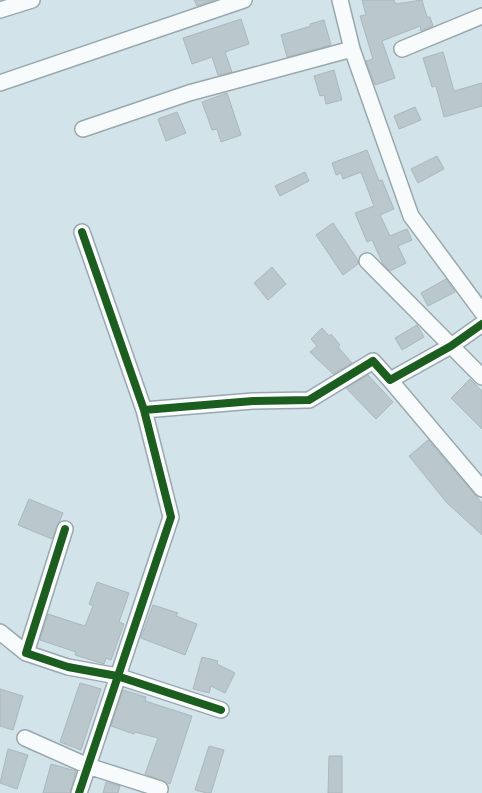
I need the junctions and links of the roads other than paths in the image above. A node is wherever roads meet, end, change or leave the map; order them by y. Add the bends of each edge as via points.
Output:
1 (32, 0) edge
2 (244, 0) edge
3 (340, 0) edge
4 (0, 10) edge
5 (482, 16) edge
6 (352, 49) junction
7 (402, 49) dead end
8 (0, 83) edge
9 (83, 129) dead end
10 (82, 232) dead end
11 (367, 261) dead end
12 (482, 312) edge
13 (482, 324) edge
14 (451, 346) junction
15 (482, 377) edge
16 (390, 380) junction
17 (144, 410) junction
18 (482, 489) edge
19 (65, 528) dead end
20 (0, 632) edge
21 (26, 653) junction
22 (116, 676) junction
23 (221, 710) dead end
24 (25, 738) dead end
25 (88, 766) junction
26 (160, 789) dead end
27 (79, 793) edge

1 - 4 street
2 - 8 street
3 - 6 street
5 - 7 street
6 - 9 street via 189,93
6 - 12 street via 411,216
10 - 17 street
11 - 14 street
13 - 14 street
14 - 15 street
14 - 16 street
16 - 17 street via 372,361 309,400
16 - 18 street
17 - 22 street via 171,517
19 - 21 street
20 - 21 street
21 - 22 street via 68,667
22 - 23 street
22 - 25 street
24 - 25 street
25 - 26 street
25 - 27 street

